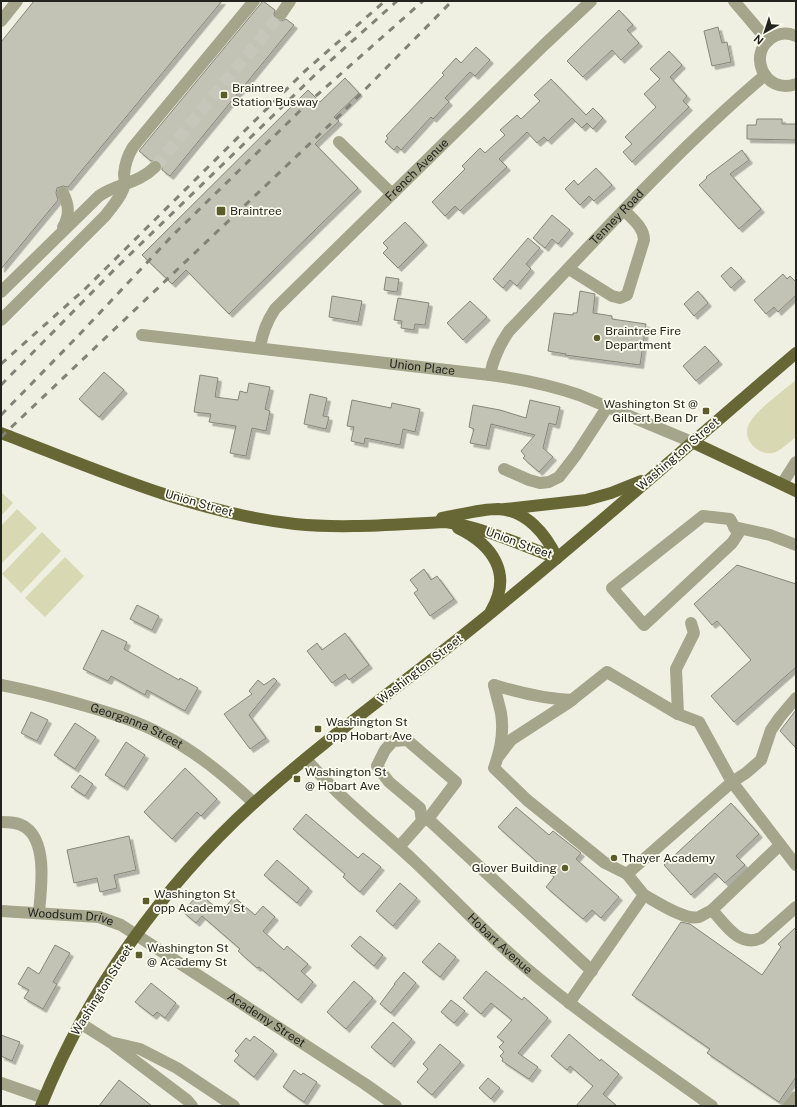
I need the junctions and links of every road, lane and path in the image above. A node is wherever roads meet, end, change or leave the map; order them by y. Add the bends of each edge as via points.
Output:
1 (17, 1) edge
2 (254, 1) edge
3 (290, 1) edge
4 (591, 1) edge
5 (734, 1) edge
6 (281, 14) tunnel mouth
7 (1, 21) edge
8 (796, 36) edge
9 (768, 41) junction
10 (765, 75) junction
11 (796, 84) edge
12 (338, 142) dead end
13 (155, 167) tunnel mouth
14 (125, 184) junction
15 (63, 193) dead end
16 (392, 194) junction
17 (624, 210) junction
18 (59, 233) junction
19 (569, 269) junction
20 (1, 292) edge
21 (1, 320) edge
22 (142, 335) dead end
23 (260, 348) junction
24 (796, 353) edge
25 (490, 375) junction
26 (608, 406) junction
27 (1, 433) edge
28 (692, 442) junction
29 (796, 462) edge
30 (504, 469) dead end
31 (652, 477) junction
32 (782, 484) junction
33 (796, 491) edge
34 (498, 510) junction
35 (407, 524) junction
36 (734, 527) junction
37 (796, 545) edge
38 (557, 558) junction
39 (488, 616) junction
40 (691, 622) dead end
41 (1, 686) edge
42 (796, 698) edge
43 (572, 700) junction
44 (678, 714) junction
45 (498, 757) junction
46 (306, 759) junction
47 (732, 782) junction
48 (254, 803) junction
49 (1, 822) edge
50 (780, 845) junction
51 (398, 847) junction
52 (796, 865) edge
53 (627, 874) junction
54 (644, 895) junction
55 (796, 907) edge
56 (712, 910) junction
57 (1, 911) edge
58 (39, 912) junction
59 (137, 935) junction
60 (592, 971) junction
61 (569, 1003) junction
62 (80, 1023) junction
63 (110, 1042) junction
64 (1, 1083) edge
65 (796, 1097) edge
66 (43, 1102) edge
67 (192, 1106) edge
68 (234, 1106) edge
69 (396, 1106) edge
70 (712, 1106) edge
71 (789, 1106) edge

1 - 7 street
2 - 14 street via 133,147 126,160
3 - 6 street
4 - 16 street, French Avenue
5 - 9 street
8 - 9 street via 779,35
9 - 10 street via 760,56 760,65
10 - 11 street via 778,85
10 - 17 street, Tenney Road via 665,167
12 - 16 street
13 - 14 street via 138,179
14 - 18 street via 111,188 98,196
14 - 21 street via 117,200 104,216
15 - 18 street via 69,214
16 - 23 street, French Avenue via 275,309 263,333
17 - 19 street, Tenney Road
17 - 19 street via 640,226 644,235 627,295 620,298 612,296
18 - 20 street
19 - 25 street, Tenney Road via 504,339 495,355
22 - 23 street, Union Place
23 - 25 street, Union Place
24 - 28 main road, Washington Street
25 - 26 street, Union Place via 548,385
26 - 28 street, Union Place
26 - 30 street via 576,456 559,477 540,483
27 - 35 main road, Union Street via 140,485 231,512 273,521 315,525
28 - 31 main road, Washington Street
28 - 32 main road
29 - 32 street
31 - 34 main road via 586,500
31 - 38 main road, Washington Street
32 - 33 main road
34 - 35 main road, Union Street
34 - 38 main road, Union Street via 516,514 533,524 548,540
35 - 38 main road, Union Street via 446,522 469,526
35 - 39 main road via 457,528 477,539 492,554 499,570 500,588
36 - 36 street via 730,519 703,516 612,588 644,625 732,543 738,534
36 - 37 street via 770,535
38 - 39 main road, Washington Street
39 - 46 main road, Washington Street
40 - 44 street via 694,633 676,669
41 - 48 street, Georganna Street via 59,698 150,728 206,762
42 - 47 street via 771,730 760,760 746,774
43 - 44 street via 607,672
43 - 45 street via 512,740
43 - 45 street via 550,699 494,686 501,714
44 - 47 street via 699,722
45 - 53 street via 494,768 527,800 605,863
46 - 48 main road, Washington Street
46 - 51 street, Hobart Avenue via 331,786
47 - 50 street
47 - 53 street
48 - 59 main road, Washington Street via 195,863
49 - 58 street via 25,827 34,837 42,869
50 - 52 street
50 - 56 street
51 - 60 street via 422,821 420,808 389,782 378,766 385,750 393,741 407,740 456,782 428,819
51 - 61 street, Hobart Avenue via 512,956
53 - 54 street
54 - 56 street via 689,918 698,917
54 - 60 street
55 - 56 street via 761,938 749,941 732,933
57 - 58 street, Woodsum Drive
58 - 59 street, Woodsum Drive via 99,917 115,922
59 - 62 main road, Washington Street via 104,982
59 - 69 street, Academy Street
60 - 61 street
61 - 70 street, Hobart Avenue
62 - 63 street
62 - 66 main road, Washington Street
63 - 67 street
63 - 68 street via 140,1049 178,1068
64 - 66 street
65 - 71 street

